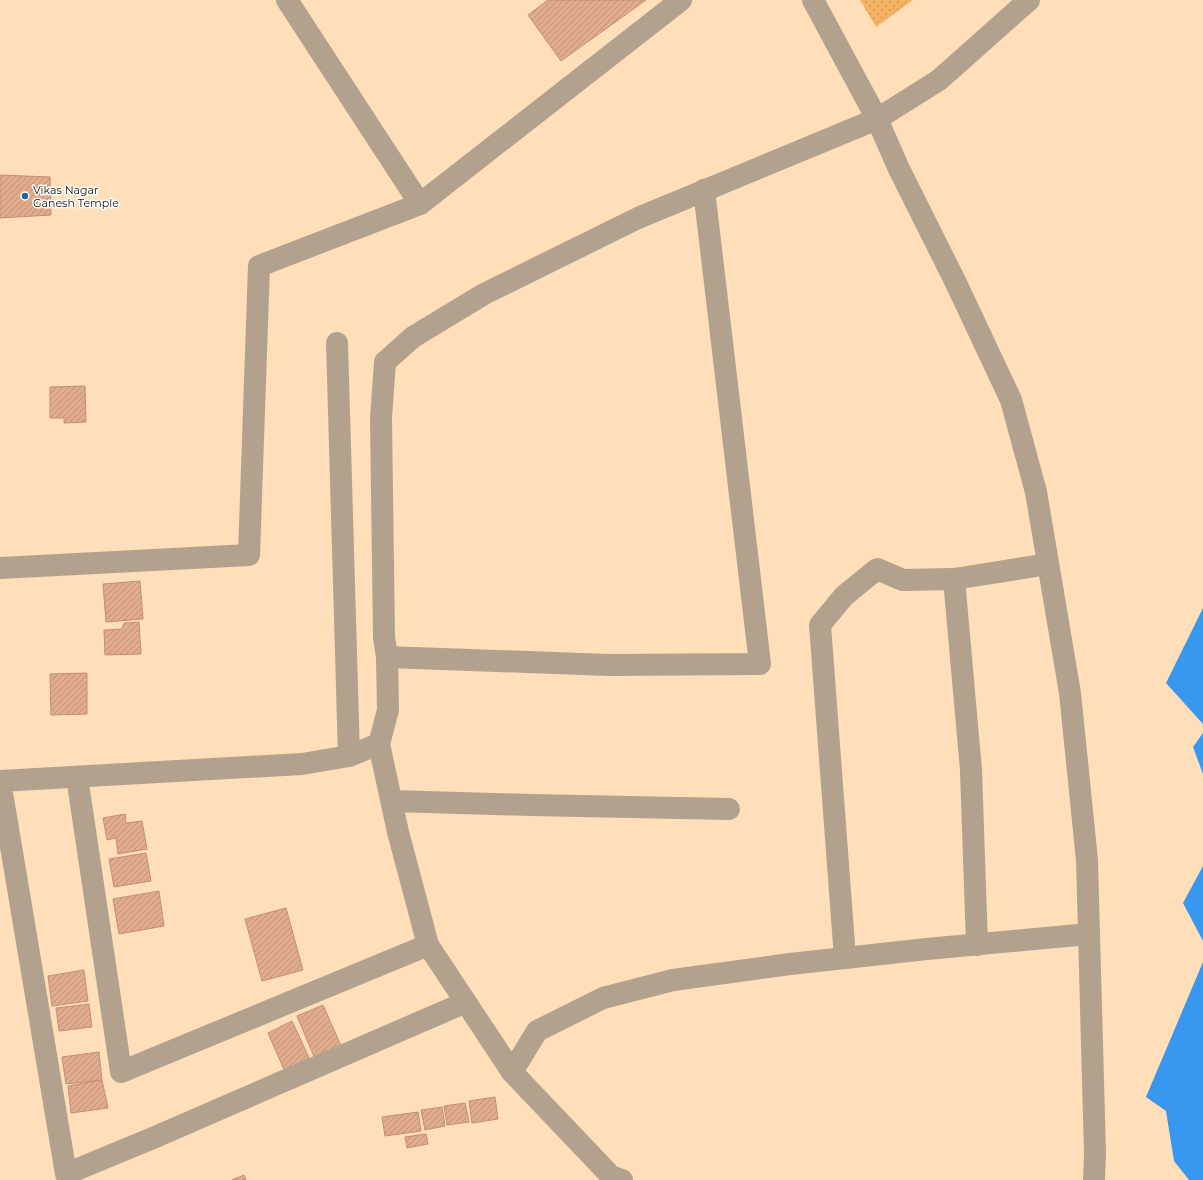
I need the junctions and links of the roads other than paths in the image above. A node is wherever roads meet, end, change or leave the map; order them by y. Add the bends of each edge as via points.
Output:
1 (287, 0) edge
2 (681, 0) edge
3 (813, 0) edge
4 (1029, 0) edge
5 (877, 119) junction
6 (704, 190) junction
7 (420, 204) junction
8 (337, 343) dead end
9 (1048, 564) junction
10 (0, 568) edge
11 (954, 579) junction
12 (387, 657) junction
13 (379, 744) junction
14 (349, 756) junction
15 (77, 777) junction
16 (392, 801) junction
17 (729, 809) dead end
18 (1089, 934) junction
19 (977, 944) junction
20 (428, 945) junction
21 (846, 958) junction
22 (466, 1002) junction
23 (512, 1072) junction
24 (622, 1180) edge
25 (1094, 1180) edge

1 - 7 street
2 - 7 street
3 - 5 street
4 - 5 street via 939,80
5 - 6 street
5 - 9 street via 1011,400 1036,492
6 - 12 street via 638,218 484,294 413,337 385,362 381,418 384,637
6 - 12 street via 760,664 608,665
7 - 10 street via 259,266 249,555
8 - 14 street
9 - 11 street
9 - 18 street via 1070,693 1087,860
11 - 19 street via 971,770
11 - 21 street via 903,580 877,569 844,596 820,625
12 - 13 street via 388,710
13 - 14 street
13 - 16 street
14 - 15 street via 302,764
15 - 20 street via 121,1072
15 - 22 street via 0,781 66,1174
16 - 17 street
16 - 20 street
18 - 19 street
18 - 25 street
19 - 21 street
20 - 22 street
21 - 23 street via 673,980 603,998 537,1031
22 - 23 street
23 - 24 street via 611,1176

